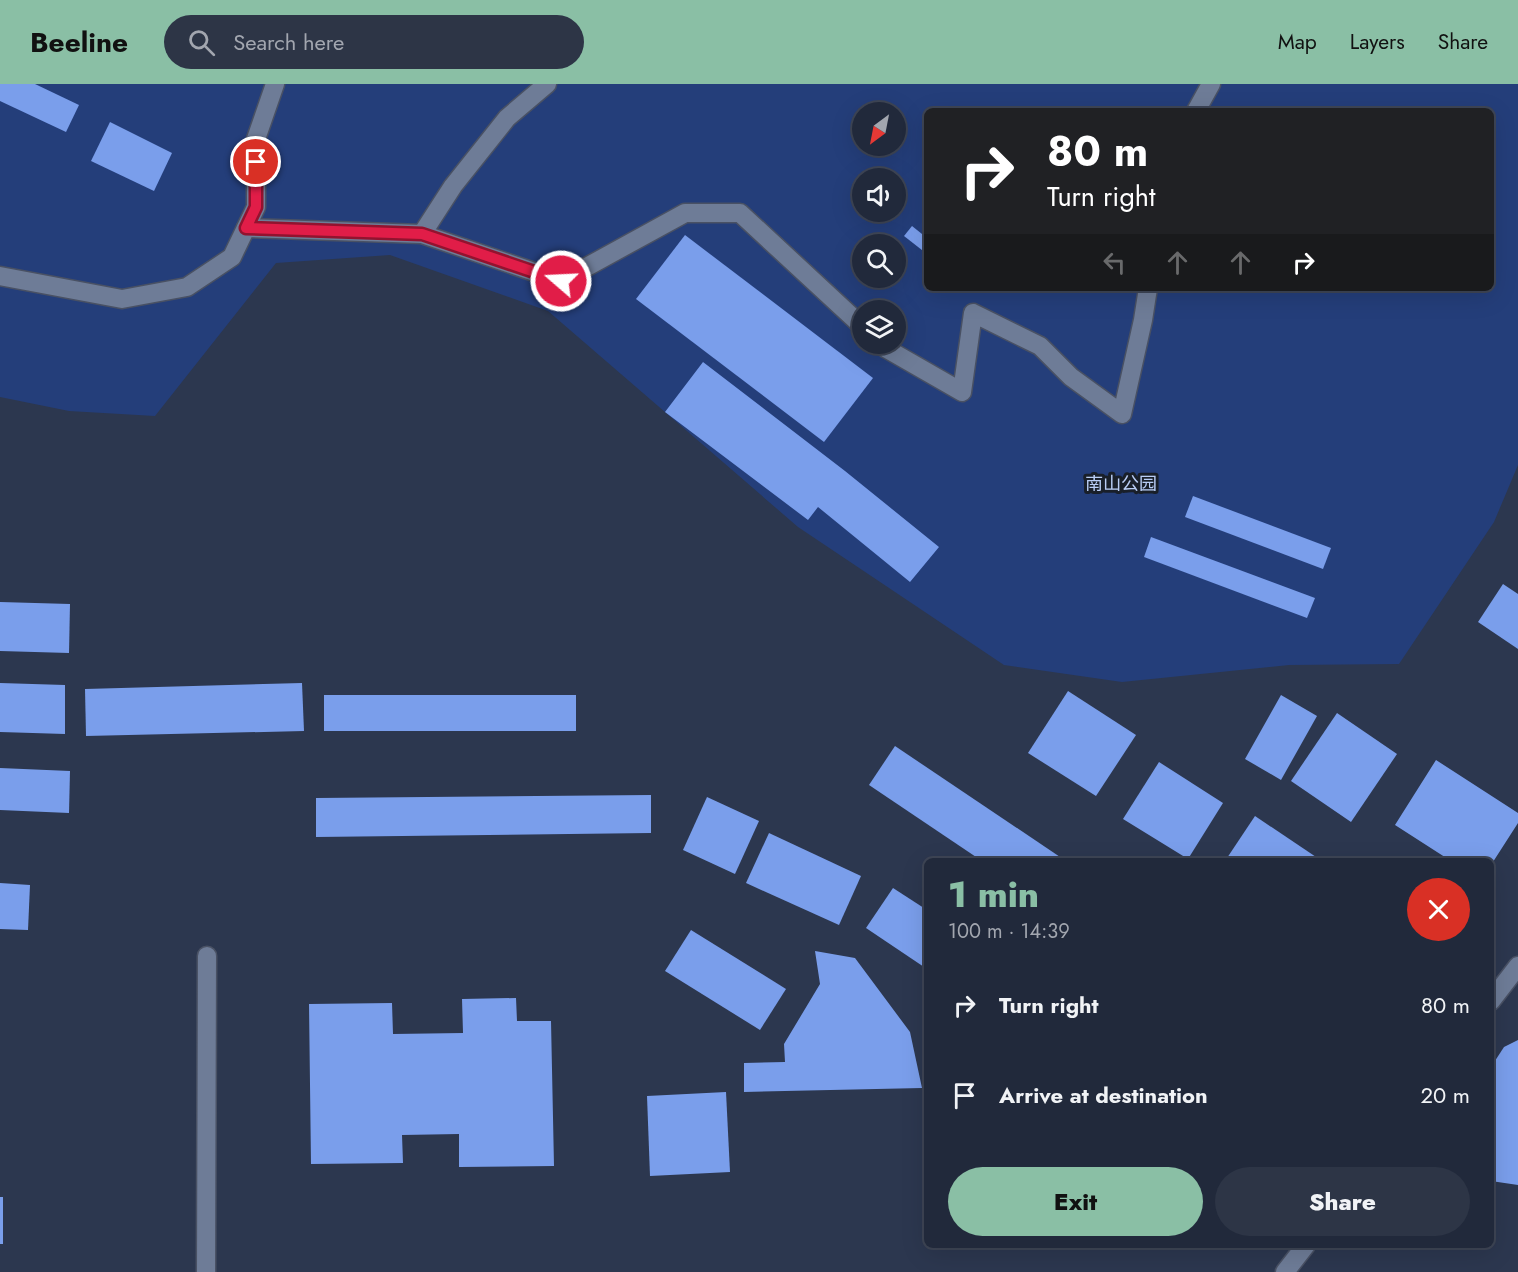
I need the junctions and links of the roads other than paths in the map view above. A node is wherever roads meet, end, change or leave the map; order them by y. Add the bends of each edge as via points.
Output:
1 (275, 84) edge
2 (546, 84) edge
3 (1211, 84) edge
4 (1198, 108) edge
5 (246, 228) junction
6 (422, 234) junction
7 (0, 276) edge
8 (1148, 291) edge
9 (852, 317) edge
10 (897, 354) edge
11 (207, 956) dead end
12 (1518, 966) edge
13 (1494, 997) edge
14 (1304, 1248) edge
15 (206, 1272) edge
16 (1285, 1272) edge

1 - 5 street via 256,139 256,207
2 - 6 street via 507,118 453,186
3 - 4 street
5 - 6 street
5 - 7 street via 232,257 187,286 122,299
6 - 9 street via 561,281 685,213 740,213
8 - 10 street via 1122,414 1071,377 1040,346 974,313 962,392
11 - 15 street
12 - 13 street
14 - 16 street

